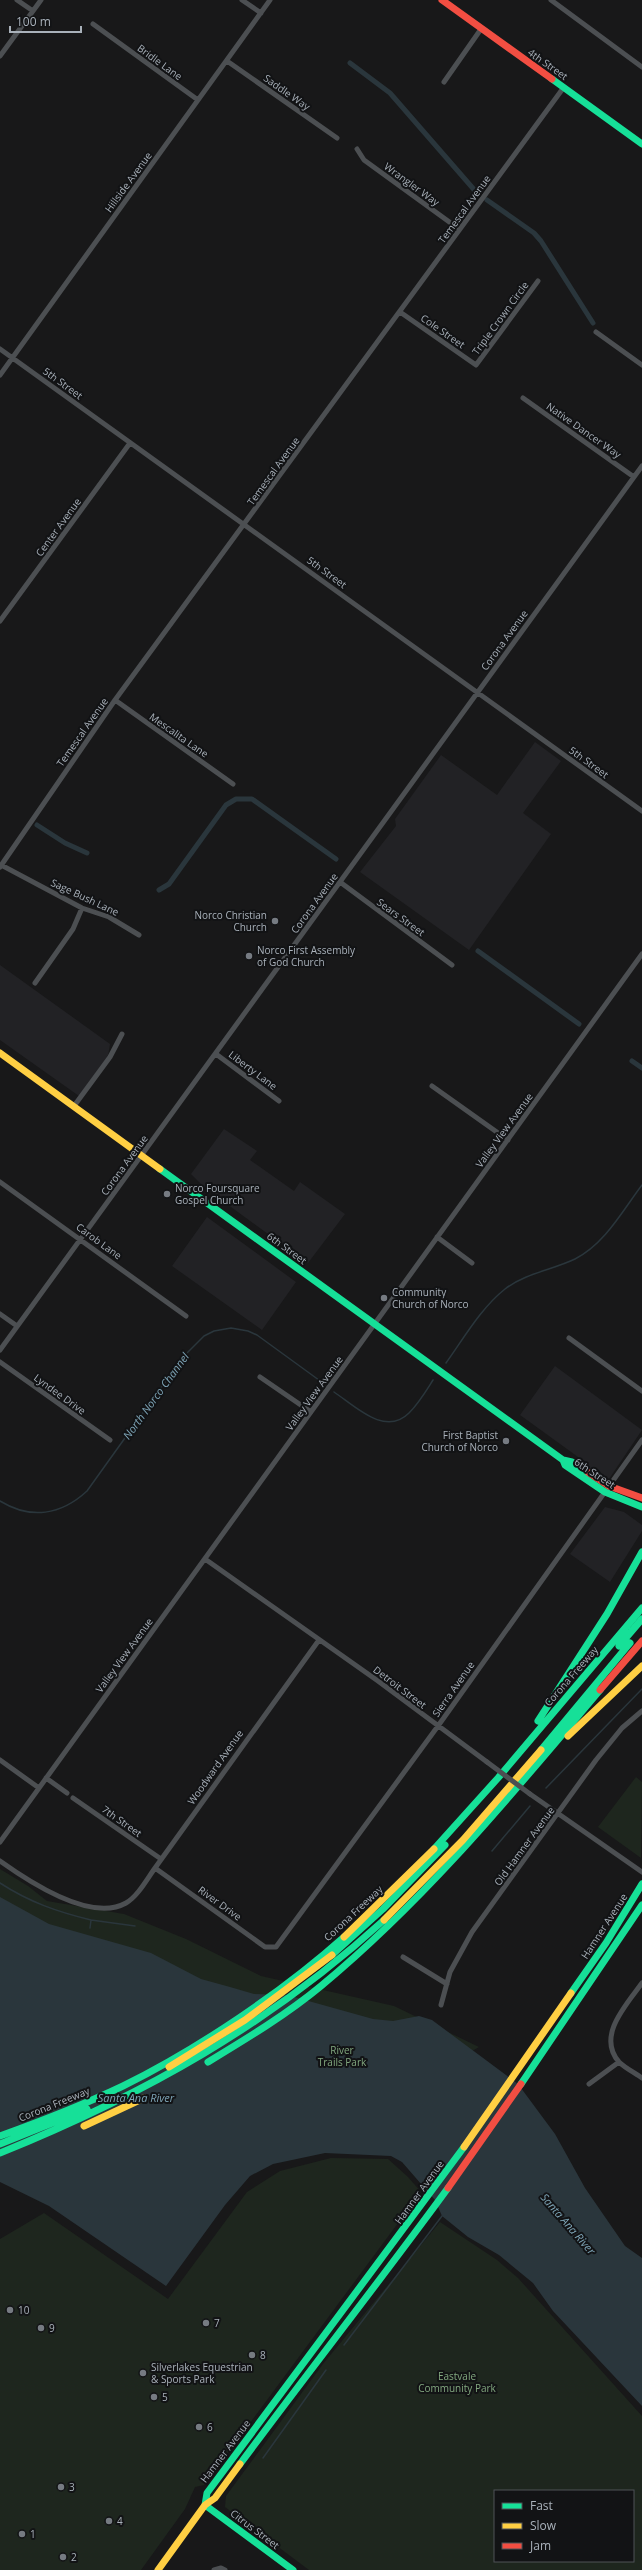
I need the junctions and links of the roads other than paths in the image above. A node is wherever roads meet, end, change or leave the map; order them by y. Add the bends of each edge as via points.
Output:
1 (18, 0) edge
2 (41, 0) edge
3 (242, 0) edge
4 (270, 0) edge
5 (442, 0) edge
6 (551, 0) edge
7 (33, 11) junction
8 (261, 13) junction
9 (93, 24) dead end
10 (481, 29) junction
11 (0, 56) edge
12 (227, 61) junction
13 (642, 67) edge
14 (444, 82) dead end
15 (564, 88) junction
16 (198, 100) junction
17 (337, 138) dead end
18 (642, 144) edge
19 (358, 149) dead end
20 (459, 229) junction
21 (538, 281) dead end
22 (400, 312) junction
23 (596, 332) dead end
24 (0, 349) edge
25 (12, 358) junction
26 (476, 365) joint
27 (642, 365) edge
28 (0, 375) edge
29 (523, 398) dead end
30 (130, 443) junction
31 (642, 466) edge
32 (634, 477) junction
33 (246, 525) junction
34 (0, 621) edge
35 (477, 692) junction
36 (115, 700) junction
37 (233, 784) dead end
38 (642, 811) edge
39 (1, 866) edge
40 (340, 882) junction
41 (82, 908) junction
42 (139, 935) dead end
43 (642, 954) edge
44 (452, 965) dead end
45 (35, 983) dead end
46 (122, 1034) dead end
47 (0, 1053) edge
48 (216, 1054) junction
49 (432, 1086) dead end
50 (279, 1101) dead end
51 (74, 1106) junction
52 (508, 1140) junction
53 (142, 1156) junction
54 (0, 1182) edge
55 (437, 1237) junction
56 (82, 1239) junction
57 (472, 1263) dead end
58 (0, 1314) edge
59 (186, 1316) dead end
60 (374, 1323) junction
61 (17, 1326) junction
62 (569, 1338) dead end
63 (0, 1350) edge
64 (0, 1362) edge
65 (260, 1377) dead end
66 (642, 1391) edge
67 (311, 1412) junction
68 (110, 1440) dead end
69 (642, 1440) edge
70 (607, 1489) junction
71 (642, 1498) edge
72 (642, 1507) edge
73 (642, 1552) edge
74 (205, 1559) junction
75 (642, 1608) edge
76 (642, 1619) edge
77 (642, 1629) edge
78 (319, 1640) junction
79 (642, 1641) edge
80 (642, 1666) edge
81 (642, 1711) edge
82 (438, 1726) junction
83 (0, 1760) edge
84 (511, 1761) junction
85 (527, 1775) junction
86 (46, 1778) junction
87 (39, 1788) junction
88 (67, 1793) dead end
89 (73, 1798) dead end
90 (558, 1814) junction
91 (0, 1842) edge
92 (161, 1859) junction
93 (0, 1861) edge
94 (155, 1868) junction
95 (642, 1872) edge
96 (642, 1884) edge
97 (642, 1905) edge
98 (276, 1947) joint
99 (403, 1957) dead end
100 (302, 1975) junction
101 (642, 1983) edge
102 (447, 1984) junction
103 (441, 2005) dead end
104 (619, 2062) junction
105 (202, 2065) dead end
106 (642, 2078) edge
107 (589, 2084) dead end
108 (150, 2095) dead end
109 (0, 2136) edge
110 (0, 2144) edge
111 (0, 2153) edge
112 (0, 2159) edge
113 (205, 2505) junction
114 (215, 2569) edge
115 (158, 2570) edge
116 (225, 2570) edge
117 (293, 2570) edge

1 - 7 street
2 - 7 street
3 - 8 street
4 - 8 street, Hillside Avenue
5 - 10 main road, 4th Street
6 - 13 street
7 - 11 street
8 - 12 street, Hillside Avenue
9 - 16 street, Bridle Lane
10 - 14 street
10 - 15 main road, 4th Street
12 - 16 street, Hillside Avenue
12 - 17 street, Saddle Way
15 - 18 main road, 4th Street
15 - 20 street, Temescal Avenue
16 - 25 street, Hillside Avenue
19 - 20 street, Wrangler Way via 364,160
20 - 22 street, Temescal Avenue
21 - 26 street, Triple Crown Circle
22 - 26 street, Cole Street
22 - 33 street, Temescal Avenue
23 - 27 street
24 - 25 street, 5th Street
25 - 28 street, Hillside Avenue
25 - 30 street, 5th Street
29 - 32 street, Native Dancer Way
30 - 33 street, 5th Street
30 - 34 street, Center Avenue
31 - 32 street, Corona Avenue
32 - 35 street, Corona Avenue
33 - 35 street, 5th Street
33 - 36 street, Temescal Avenue
35 - 38 street, 5th Street
35 - 40 street, Corona Avenue
36 - 37 street, Mescalita Lane
36 - 39 street, Temescal Avenue
39 - 41 street, Sage Bush Lane
40 - 44 street, Sears Street
40 - 48 street, Corona Avenue
41 - 42 street, Sage Bush Lane via 109,917
41 - 45 street via 74,929
43 - 52 street, Valley View Avenue
46 - 51 street via 110,1058
47 - 51 main road, 6th Street
48 - 50 street, Liberty Lane
48 - 53 street, Corona Avenue
49 - 52 street
51 - 53 main road, 6th Street
52 - 55 street, Valley View Avenue
53 - 56 street, Corona Avenue
53 - 60 main road, 6th Street
54 - 56 street, Carob Lane
55 - 57 street
55 - 60 street, Valley View Avenue
56 - 59 street, Carob Lane
56 - 61 street, Corona Avenue
58 - 61 street
60 - 67 street, Valley View Avenue
60 - 70 main road, 6th Street via 563,1460 565,1465
61 - 63 street, Corona Avenue
62 - 66 street
64 - 68 street, Lyndee Drive
65 - 67 street
67 - 74 street, Valley View Avenue
69 - 70 street, Sierra Avenue
70 - 71 main road, 6th Street
70 - 72 main road, 6th Street
70 - 82 street, Sierra Avenue
73 - 84 main road via 571,1672
74 - 78 street, Detroit Street
74 - 86 street, Valley View Avenue
75 - 84 main road, Corona Freeway
76 - 100 main road via 422,1871 376,1918
77 - 111 main road via 430,1875 353,1949 312,1982 210,2053 136,2095 48,2135
78 - 82 street, Detroit Street
78 - 92 street, Woodward Avenue
79 - 85 main road
80 - 85 main road
81 - 90 street, Old Hamner Avenue via 622,1728
82 - 90 street, Detroit Street, bridge
82 - 98 street, Sierra Avenue via 292,1929
83 - 87 street
84 - 100 main road, Corona Freeway via 461,1819 397,1886
85 - 105 main road via 413,1903 320,1987 242,2041
86 - 87 street, Valley View Avenue
86 - 88 street
87 - 91 street, Valley View Avenue
89 - 92 street, 7th Street
90 - 95 street, Detroit Street
90 - 102 street, Old Hamner Avenue via 472,1932 459,1952
92 - 94 street, Woodward Avenue
93 - 94 street, Woodward Avenue via 45,1891 98,1908 125,1904
94 - 98 street, River Drive via 265,1946
96 - 113 main road, Hamner Avenue via 606,1943 519,2068 372,2273 207,2493
97 - 113 main road, Hamner Avenue via 476,2150 379,2283 319,2358 215,2498
99 - 102 street
100 - 109 main road, Corona Freeway via 229,2023 115,2090
100 - 110 main road via 203,2048 121,2094
101 - 104 street via 616,2021 610,2035 612,2048
102 - 103 street, Old Hamner Avenue
104 - 106 street
104 - 107 street
108 - 112 main road via 125,2109
113 - 115 main road, Hamner Avenue
113 - 117 main road, Citrus Street
114 - 116 street

